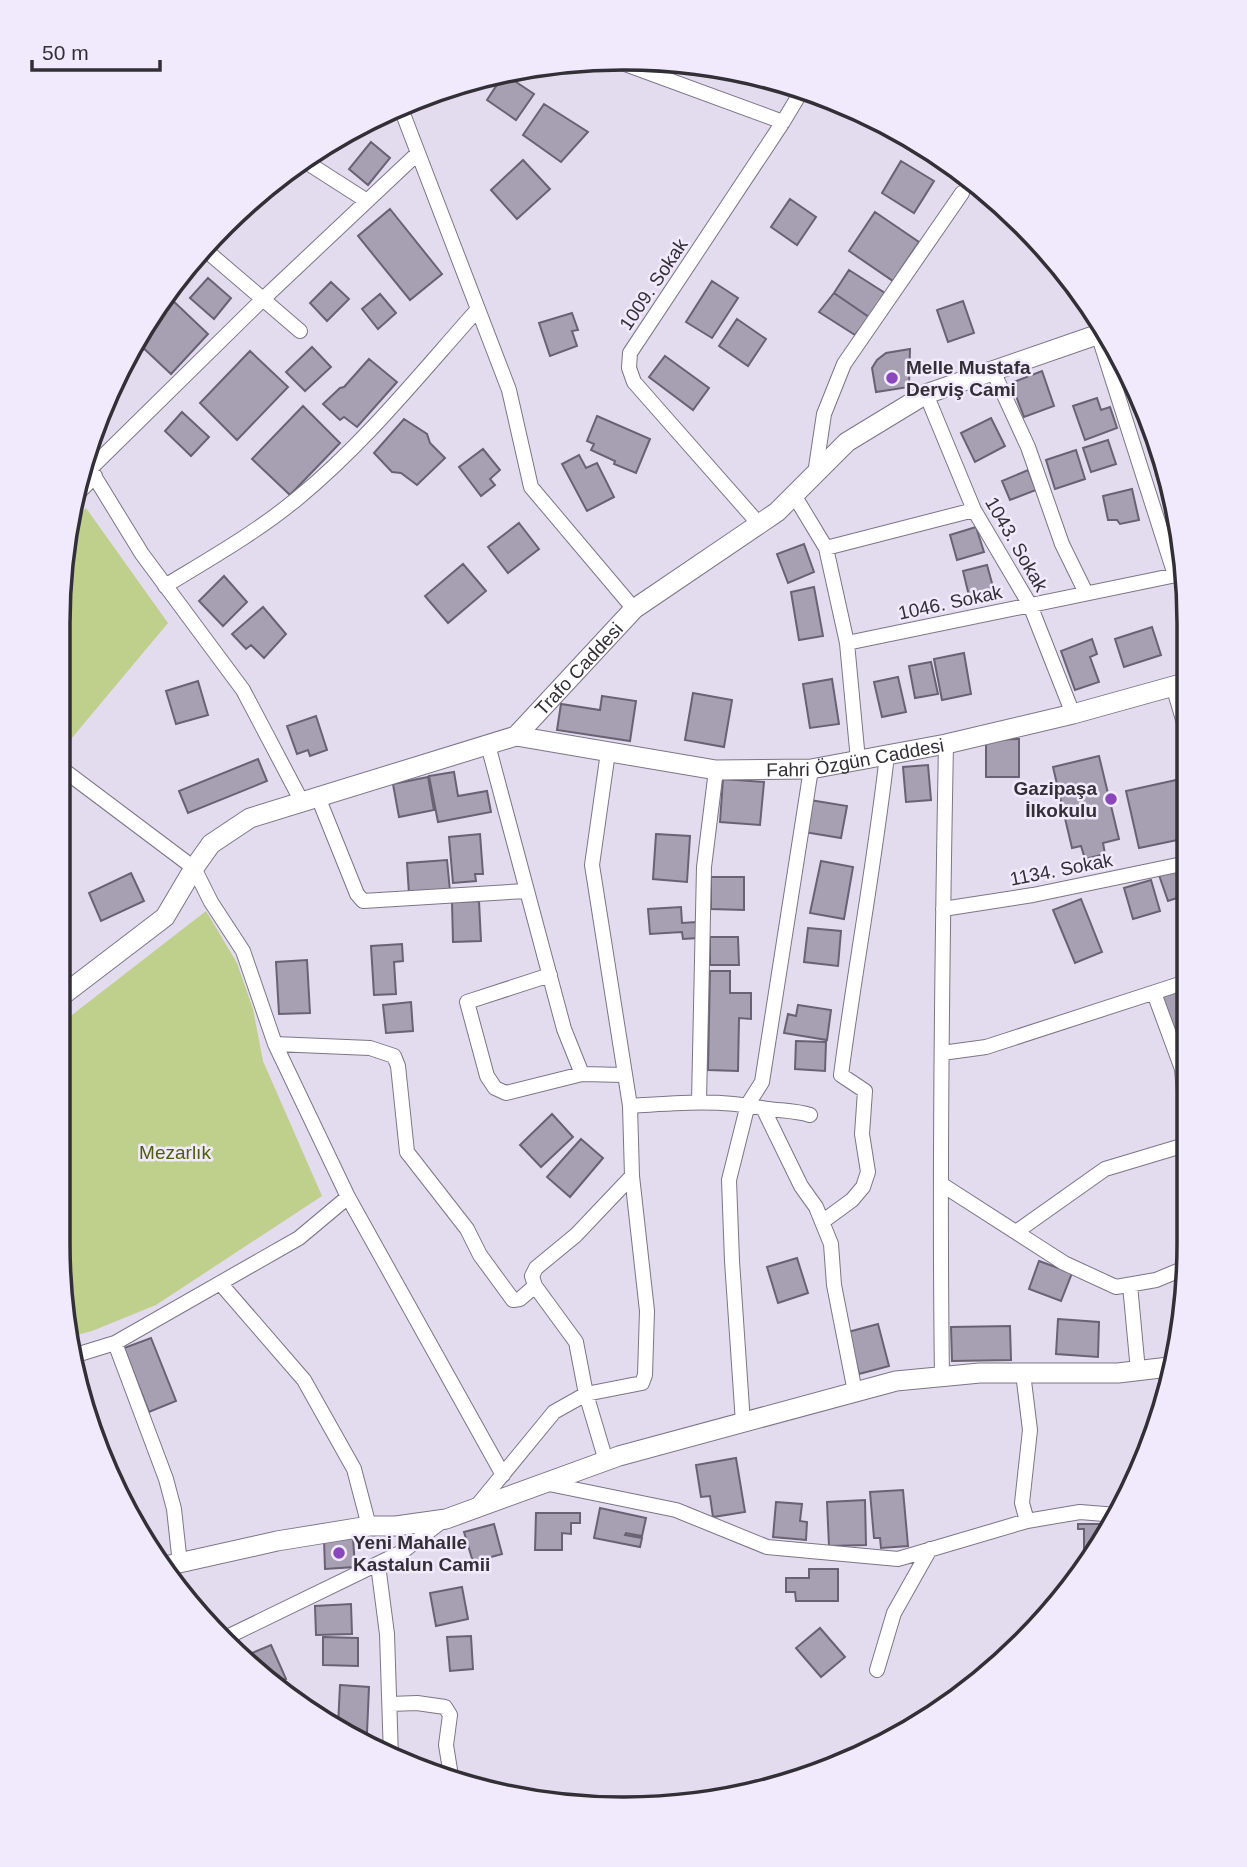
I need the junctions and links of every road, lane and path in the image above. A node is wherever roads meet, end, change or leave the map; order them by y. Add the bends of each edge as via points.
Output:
1 (643, 71) edge
2 (798, 98) edge
3 (404, 116) edge
4 (783, 122) junction
5 (418, 153) junction
6 (312, 166) edge
7 (962, 193) dead end
8 (367, 201) junction
9 (211, 255) edge
10 (261, 300) junction
11 (478, 309) junction
12 (300, 331) dead end
13 (1096, 335) edge
14 (1110, 360) edge
15 (993, 371) junction
16 (926, 394) junction
17 (92, 469) edge
18 (92, 471) edge
19 (815, 474) junction
20 (794, 495) junction
21 (974, 510) junction
22 (759, 524) junction
23 (826, 548) junction
24 (1171, 548) edge
25 (1175, 575) edge
26 (165, 586) junction
27 (1086, 593) junction
28 (1030, 605) junction
29 (634, 609) junction
30 (846, 643) junction
31 (1177, 685) edge
32 (1073, 714) junction
33 (516, 736) junction
34 (946, 744) junction
35 (488, 745) junction
36 (608, 752) junction
37 (887, 755) junction
38 (858, 760) junction
39 (811, 769) junction
40 (716, 770) junction
41 (70, 775) edge
42 (310, 800) junction
43 (1177, 865) edge
44 (194, 868) junction
45 (526, 891) junction
46 (943, 909) junction
47 (550, 975) junction
48 (1177, 985) edge
49 (70, 990) edge
50 (1154, 993) junction
51 (275, 1044) junction
52 (942, 1053) junction
53 (1177, 1055) edge
54 (582, 1074) junction
55 (624, 1075) junction
56 (699, 1101) junction
57 (748, 1104) junction
58 (630, 1105) junction
59 (763, 1108) junction
60 (810, 1115) dead end
61 (1177, 1147) edge
62 (632, 1176) junction
63 (941, 1184) junction
64 (348, 1197) junction
65 (821, 1222) junction
66 (1016, 1232) junction
67 (1176, 1272) edge
68 (220, 1283) junction
69 (1130, 1284) junction
70 (535, 1286) junction
71 (115, 1343) junction
72 (82, 1353) edge
73 (1138, 1371) junction
74 (1161, 1372) edge
75 (1023, 1373) junction
76 (942, 1377) junction
77 (855, 1392) junction
78 (586, 1394) junction
79 (744, 1423) junction
80 (606, 1461) junction
81 (503, 1475) junction
82 (544, 1483) junction
83 (475, 1508) junction
84 (1106, 1514) edge
85 (446, 1519) junction
86 (1027, 1521) junction
87 (369, 1526) junction
88 (930, 1549) junction
89 (170, 1561) edge
90 (173, 1564) edge
91 (378, 1565) junction
92 (232, 1635) edge
93 (877, 1670) dead end
94 (390, 1704) junction
95 (391, 1745) edge
96 (450, 1769) edge

1 - 4 street
2 - 4 street, 1009. Sokak
3 - 5 street
4 - 22 street, 1009. Sokak via 630,353 629,368 634,382
5 - 8 street
5 - 11 street
6 - 8 street
7 - 19 street via 844,364 824,414
8 - 10 street
9 - 10 street
10 - 12 street
10 - 17 street
11 - 26 street via 362,440 299,497 256,530
11 - 29 street via 509,390 531,487
13 - 15 street, Trafo Caddesi
14 - 24 street
15 - 16 street, Trafo Caddesi
15 - 27 street
16 - 19 street, Trafo Caddesi via 847,442
16 - 21 street, 1043. Sokak
18 - 26 street
19 - 20 street, Trafo Caddesi
20 - 22 street, Trafo Caddesi
20 - 23 street
21 - 23 street
21 - 28 street, 1043. Sokak
22 - 29 street, Trafo Caddesi
23 - 30 street
25 - 27 street, 1046. Sokak
26 - 42 street via 243,690
27 - 28 street, 1046. Sokak
28 - 30 street, 1046. Sokak
28 - 32 street, 1043. Sokak
29 - 33 street, Trafo Caddesi
30 - 38 street
31 - 32 street, Fahri Özgün Caddesi
32 - 34 street, Fahri Özgün Caddesi
33 - 35 street, Trafo Caddesi
33 - 36 street, Fahri Özgün Caddesi
34 - 37 street, Fahri Özgün Caddesi
34 - 46 street
35 - 42 street, Trafo Caddesi
35 - 45 street
36 - 40 street, Fahri Özgün Caddesi
36 - 55 street via 592,865
37 - 38 street, Fahri Özgün Caddesi
37 - 65 street via 841,1075 865,1091 862,1134 867,1172 863,1187 852,1200
38 - 39 street, Fahri Özgün Caddesi
39 - 40 street, Fahri Özgün Caddesi
39 - 57 street via 762,1082
40 - 56 street via 704,867
41 - 44 street
42 - 44 street, Trafo Caddesi via 250,818 211,844
42 - 45 street via 363,901
43 - 46 street, 1134. Sokak
44 - 49 street, Trafo Caddesi via 165,917
44 - 51 street via 243,951
45 - 47 street
46 - 52 street
47 - 54 street
47 - 54 street via 467,1002 487,1076 495,1088 506,1093
48 - 50 street
50 - 52 street via 986,1047
50 - 53 street
51 - 64 street
51 - 70 street via 370,1048 394,1056 407,1152 467,1229 513,1300
52 - 63 street
54 - 55 street
55 - 58 street
56 - 57 street
56 - 58 street
57 - 59 street
57 - 79 street via 729,1180
58 - 62 street
59 - 60 street
59 - 65 street
61 - 66 street via 1105,1169
62 - 70 street via 576,1235 536,1268 532,1276
62 - 78 street via 647,1311 645,1375 642,1383
63 - 66 street
63 - 76 street
64 - 68 street via 299,1238
64 - 81 street
65 - 77 street via 831,1244 834,1285
66 - 69 street via 1064,1263 1116,1287
67 - 69 street
68 - 71 street
68 - 87 street via 304,1380 354,1469
69 - 73 street
70 - 78 street via 576,1342
71 - 72 street
71 - 89 street via 174,1509
73 - 74 street
73 - 75 street
75 - 76 street
75 - 86 street via 1030,1430 1023,1503
76 - 77 street via 897,1381
77 - 79 street
78 - 80 street
78 - 81 street via 554,1412
79 - 80 street
80 - 82 street
81 - 83 street
82 - 83 street
82 - 88 street via 676,1510 767,1547 898,1559
83 - 85 street
84 - 86 street via 1080,1512
85 - 87 street
85 - 91 street
86 - 88 street
87 - 90 street
88 - 93 street via 894,1613
91 - 92 street
91 - 94 street
94 - 95 street
94 - 96 street via 445,1707 450,1715 446,1745

